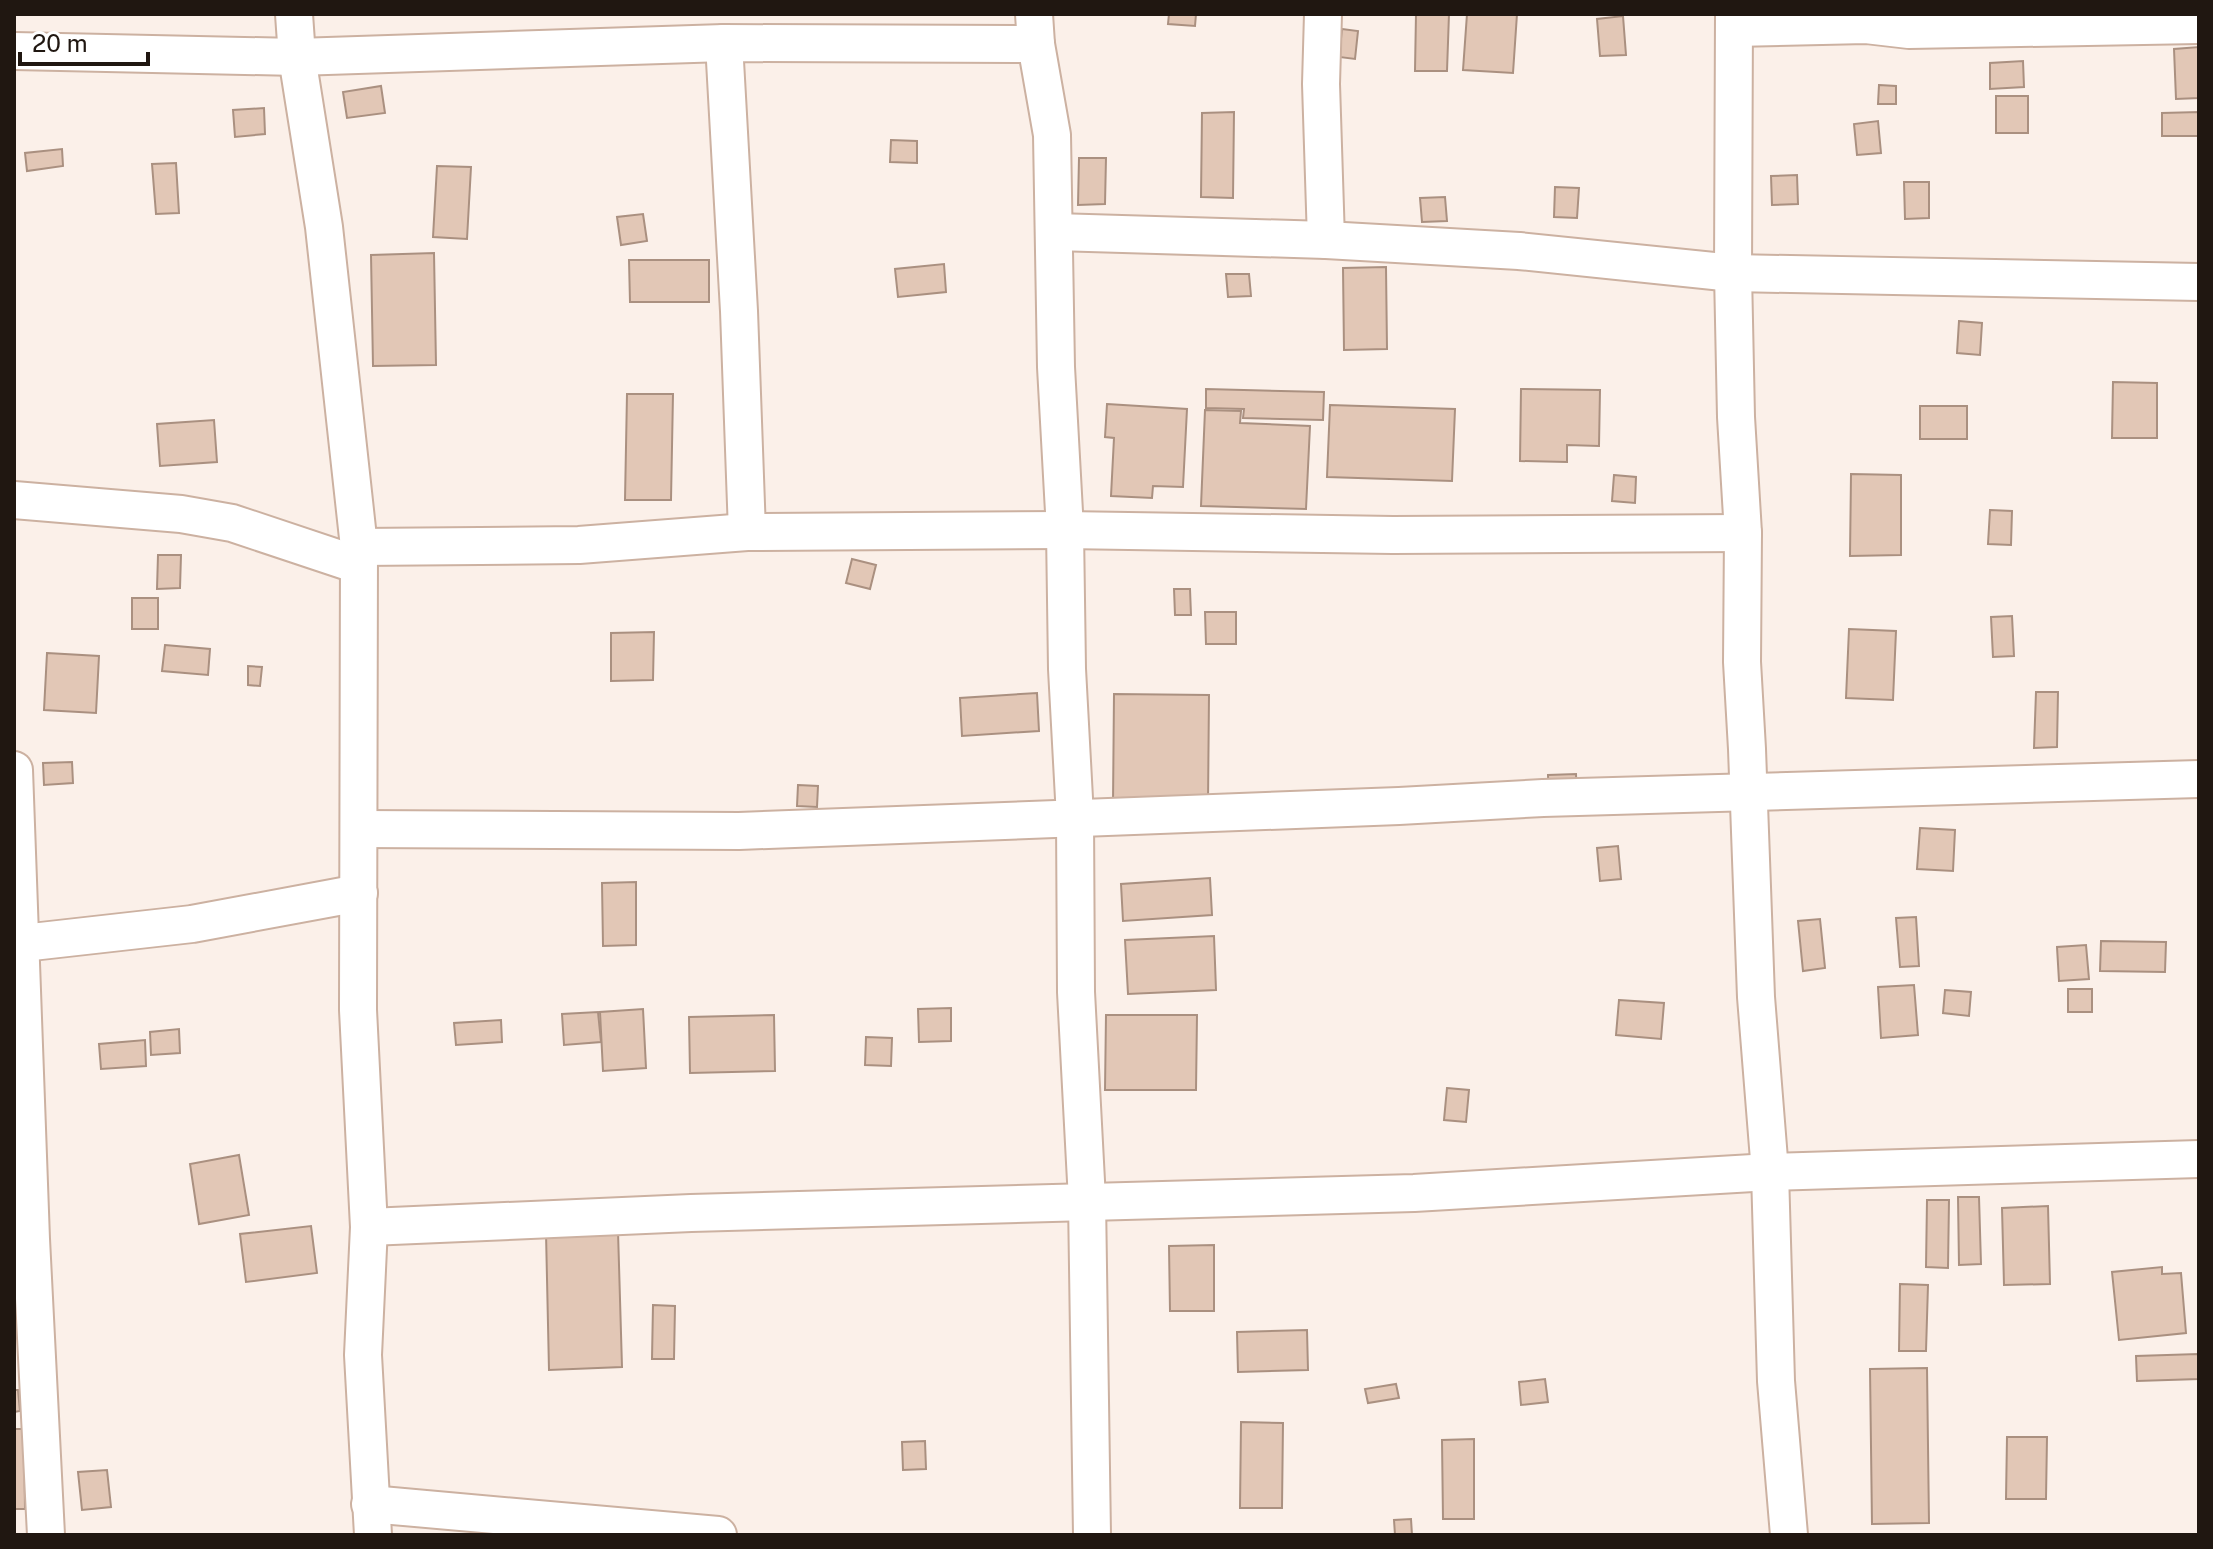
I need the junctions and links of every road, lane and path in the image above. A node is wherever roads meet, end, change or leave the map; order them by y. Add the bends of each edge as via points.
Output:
1 (294, 14) edge
2 (1323, 14) edge
3 (1734, 21) edge
4 (2199, 25) edge
5 (1035, 29) edge
6 (724, 43) junction
7 (14, 51) edge
8 (297, 57) junction
9 (1055, 232) junction
10 (1326, 240) junction
11 (1733, 273) junction
12 (2199, 282) edge
13 (14, 500) edge
14 (1065, 530) junction
15 (747, 532) junction
16 (1743, 533) junction
17 (359, 556) junction
18 (14, 770) edge
19 (2199, 779) edge
20 (1747, 793) junction
21 (1075, 817) junction
22 (360, 829) junction
23 (359, 893) junction
24 (17, 944) edge
25 (2199, 1159) edge
26 (1770, 1172) junction
27 (1087, 1200) junction
28 (369, 1227) junction
29 (372, 1520) edge
30 (46, 1535) edge
31 (718, 1535) edge
32 (1092, 1535) edge
33 (1789, 1535) edge

1 - 8 street
2 - 10 street
3 - 4 street via 1909,30
3 - 11 street
5 - 6 street
5 - 9 street via 1052,135
6 - 8 street
6 - 15 street
7 - 8 street
8 - 17 street via 324,227
9 - 10 street
9 - 14 street
10 - 11 street via 1519,251
11 - 12 street
11 - 16 street
13 - 17 street via 181,514
14 - 15 street
14 - 16 street
14 - 21 street
15 - 17 street
16 - 20 street
17 - 22 street
18 - 24 street
19 - 20 street
20 - 21 street
20 - 26 street
21 - 22 street via 739,831
21 - 27 street via 1076,992
22 - 23 street
23 - 24 street via 192,924
23 - 28 street via 358,1010
24 - 30 street
25 - 26 street
26 - 27 street via 1414,1193
26 - 33 street via 1776,1381
27 - 28 street
27 - 32 street
28 - 29 street via 363,1355
29 - 31 street

